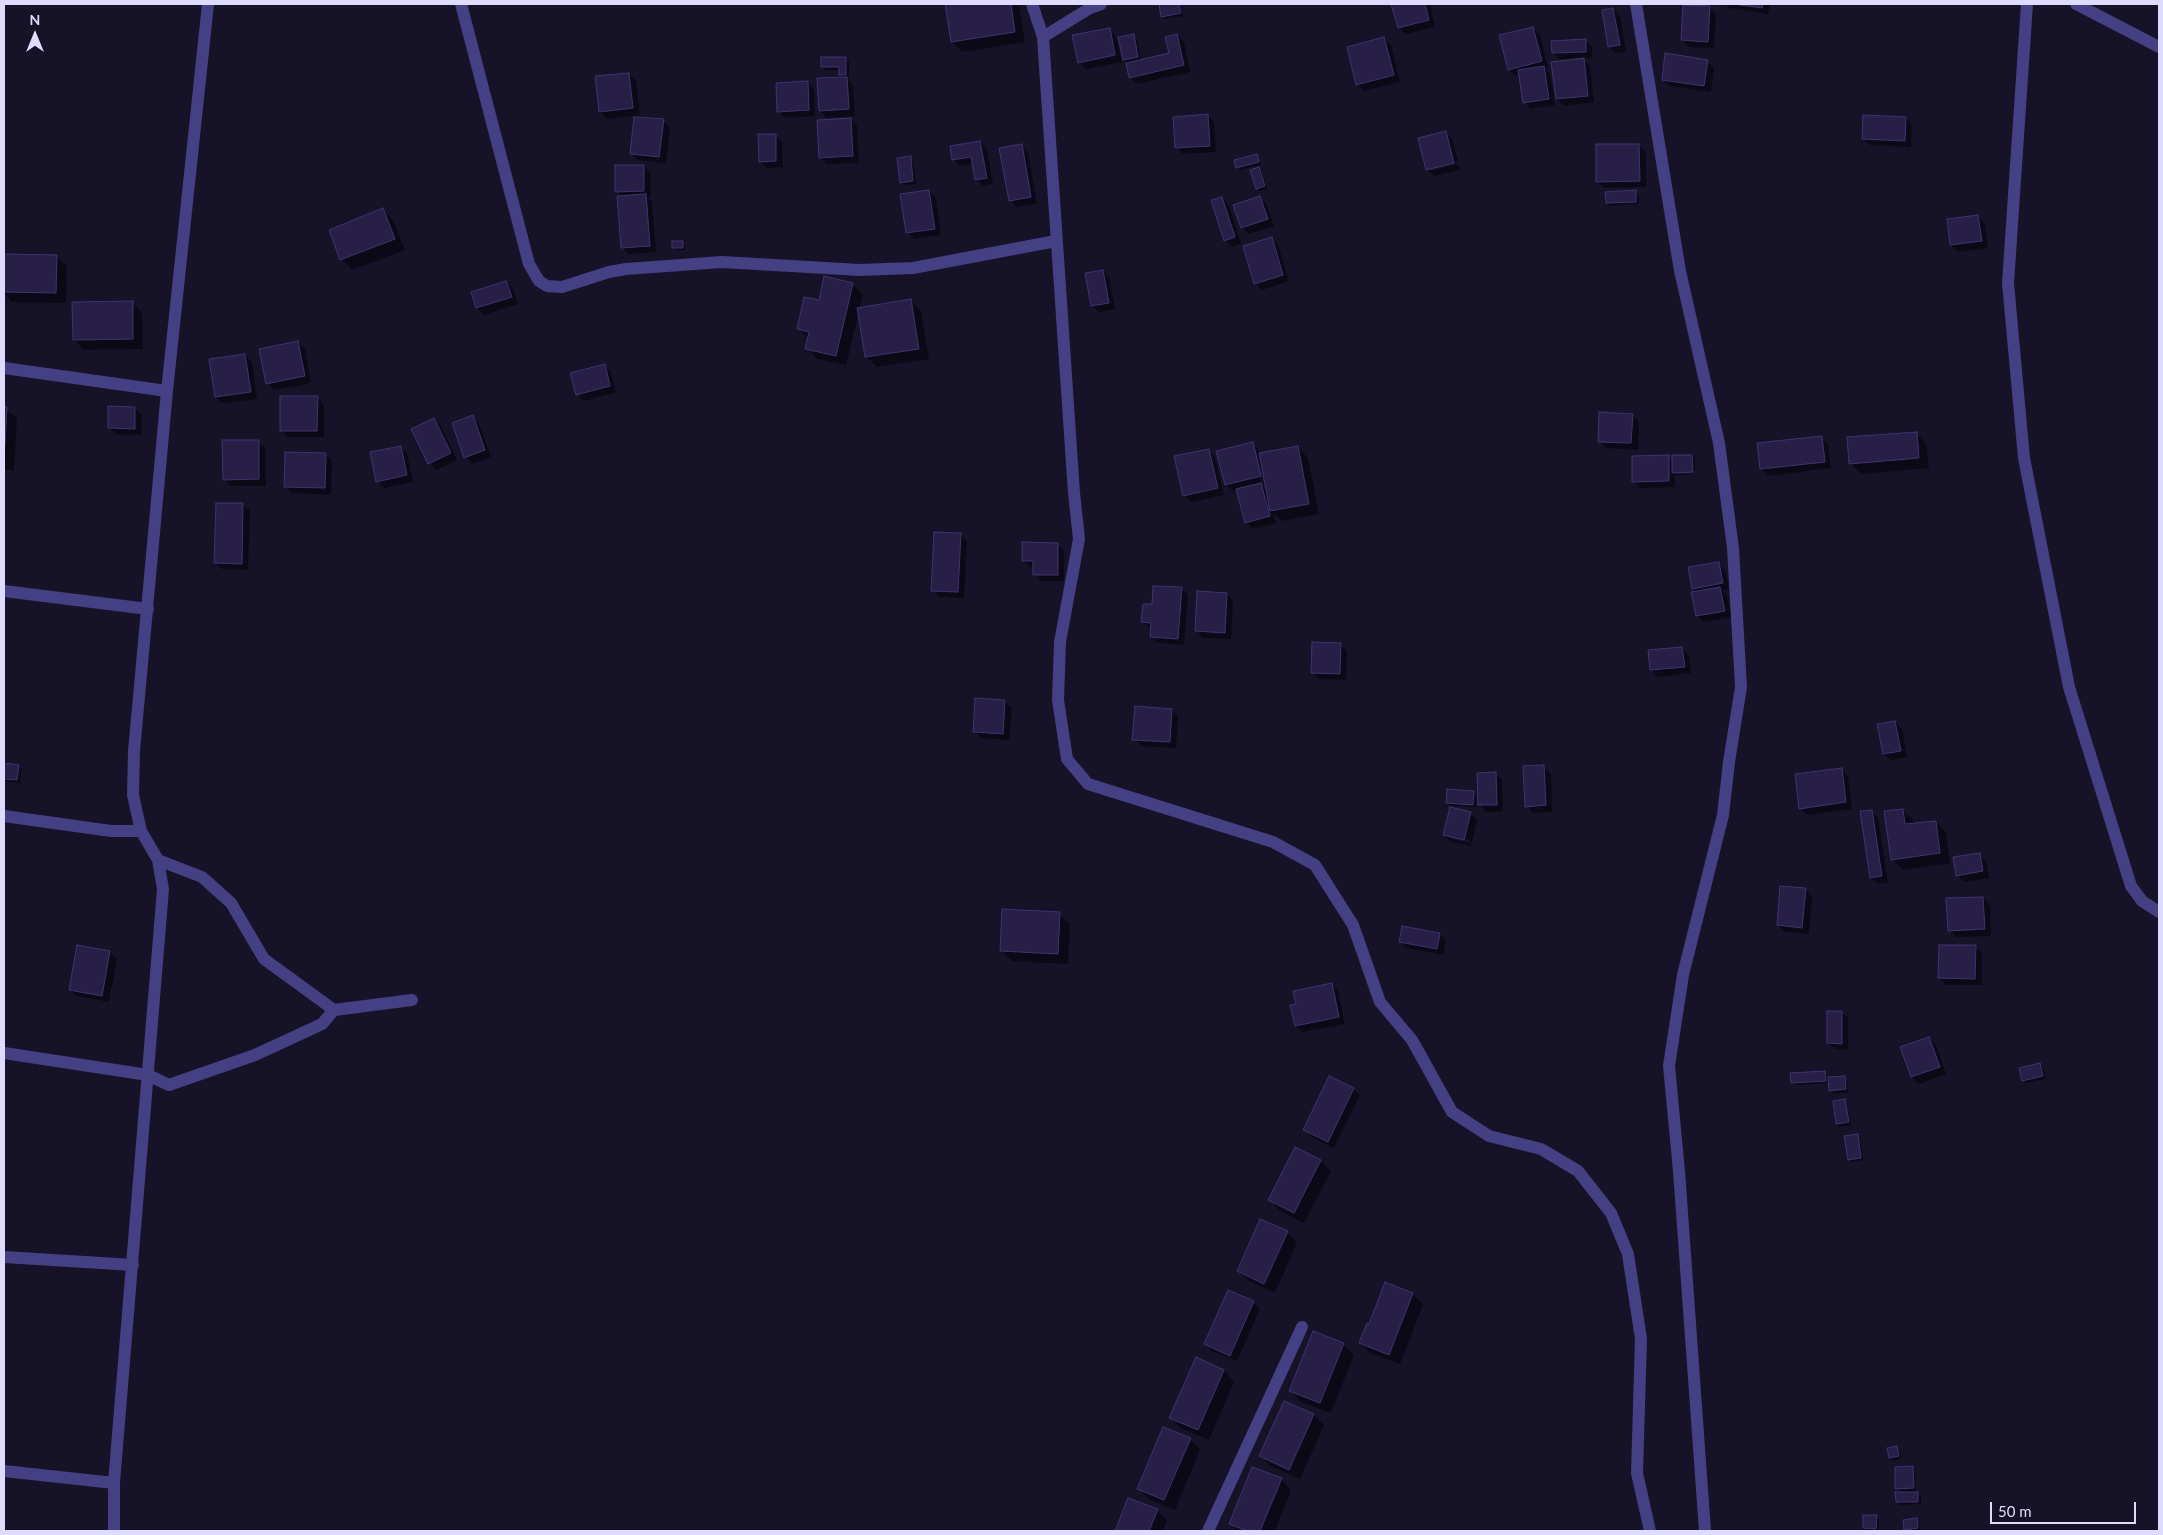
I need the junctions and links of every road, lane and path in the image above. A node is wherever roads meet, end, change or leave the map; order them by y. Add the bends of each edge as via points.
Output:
1 (208, 4) edge
2 (461, 4) edge
3 (1032, 4) edge
4 (1101, 4) edge
5 (1636, 4) edge
6 (2027, 4) edge
7 (2076, 4) edge
8 (1043, 37) junction
9 (2159, 47) edge
10 (1056, 241) junction
11 (4, 368) edge
12 (168, 391) junction
13 (4, 591) edge
14 (148, 609) junction
15 (4, 816) edge
16 (141, 830) junction
17 (158, 860) junction
18 (2159, 912) edge
19 (412, 1000) dead end
20 (334, 1010) junction
21 (4, 1053) edge
22 (148, 1075) junction
23 (4, 1257) edge
24 (132, 1265) junction
25 (1302, 1327) dead end
26 (4, 1470) edge
27 (114, 1483) junction
28 (114, 1531) edge
29 (1208, 1531) edge
30 (1650, 1531) edge
31 (1705, 1531) edge

1 - 12 street
2 - 10 street via 529,264 539,281 547,286 562,287 626,269 722,262 860,270 913,268
3 - 8 street
4 - 8 street
5 - 31 street via 1680,271 1719,444 1733,548 1741,688 1723,815 1683,975 1669,1066
6 - 18 street via 2008,283 2024,458 2069,686 2131,886 2142,901
7 - 9 street
8 - 10 street
10 - 30 street via 1079,539 1060,642 1058,700 1068,759 1088,784 1273,842 1315,865 1353,925 1380,1002 1412,1040 1452,1112 1489,1136 1540,1149 1578,1171 1611,1213 1628,1254 1641,1339 1637,1473
11 - 12 street
12 - 14 street
13 - 14 street
14 - 16 street via 134,751 133,795
15 - 16 street via 111,831
16 - 17 street
17 - 20 street via 202,877 231,903 264,959
17 - 22 street via 163,889
19 - 20 street
20 - 22 street via 322,1024 255,1054 169,1085
21 - 22 street
22 - 24 street
23 - 24 street
24 - 27 street
25 - 29 street
26 - 27 street
27 - 28 street

